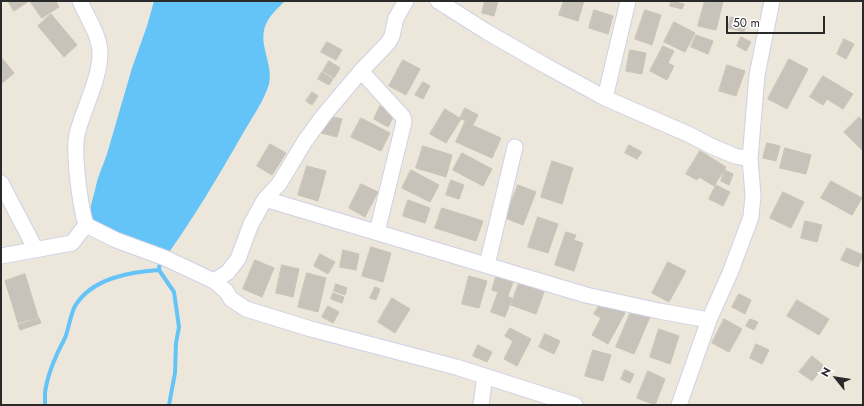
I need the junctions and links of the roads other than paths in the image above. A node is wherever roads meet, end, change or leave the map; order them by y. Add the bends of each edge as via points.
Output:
1 (80, 1) edge
2 (406, 1) edge
3 (438, 1) edge
4 (628, 1) edge
5 (772, 1) edge
6 (361, 71) junction
7 (605, 98) junction
8 (515, 147) dead end
9 (750, 159) junction
10 (1, 183) edge
11 (265, 199) junction
12 (86, 225) junction
13 (377, 232) junction
14 (36, 250) junction
15 (1, 256) edge
16 (487, 265) junction
17 (214, 281) junction
18 (709, 320) junction
19 (485, 376) junction
20 (481, 405) edge
21 (575, 405) edge
22 (679, 405) edge

1 - 12 street via 100,50 100,63 75,148 82,214
2 - 6 street via 396,18 388,43
3 - 7 street via 500,40
4 - 7 street
5 - 9 street via 757,75
6 - 11 street via 324,115 279,184
6 - 13 street via 403,117 404,122
7 - 9 street via 710,146
8 - 16 street
9 - 18 street via 753,195 751,217
10 - 14 street
11 - 13 street
11 - 17 street via 251,224 238,259 228,272
12 - 14 street via 72,244
12 - 17 street
13 - 16 street
14 - 15 street
16 - 18 street via 586,295
17 - 19 street via 231,299 246,309
18 - 22 street
19 - 20 street
19 - 21 street

